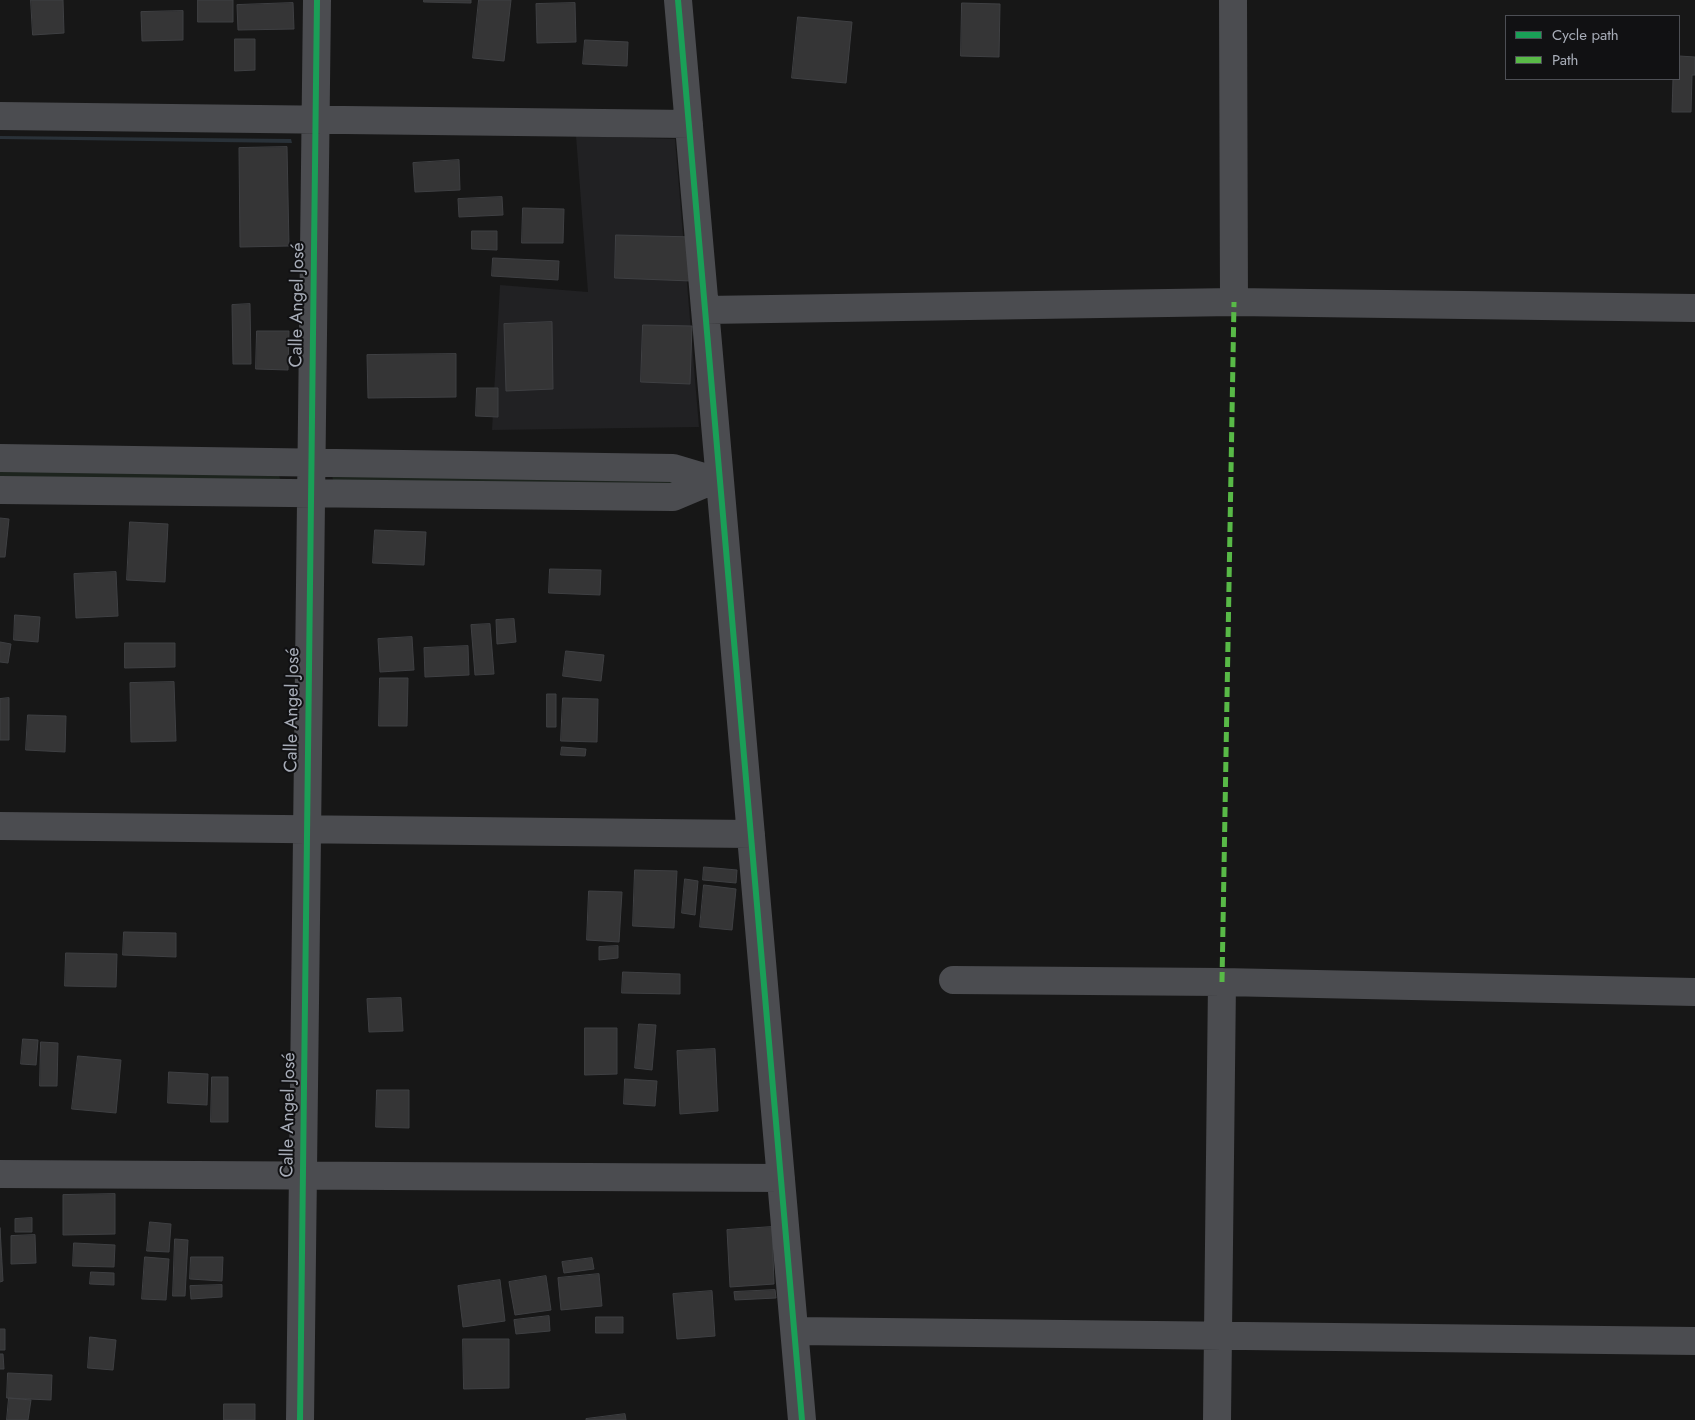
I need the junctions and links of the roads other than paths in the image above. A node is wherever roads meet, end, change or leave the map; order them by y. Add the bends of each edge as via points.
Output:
1 (317, 0) edge
2 (678, 0) edge
3 (1233, 0) edge
4 (0, 116) edge
5 (315, 120) junction
6 (689, 124) junction
7 (1234, 302) junction
8 (1695, 308) edge
9 (706, 310) junction
10 (0, 458) edge
11 (311, 463) junction
12 (715, 481) junction
13 (0, 490) edge
14 (311, 493) junction
15 (0, 826) edge
16 (307, 829) junction
17 (751, 834) junction
18 (953, 980) dead end
19 (1222, 982) junction
20 (1695, 992) edge
21 (0, 1174) edge
22 (303, 1176) junction
23 (781, 1178) junction
24 (794, 1331) junction
25 (1220, 1335) junction
26 (1695, 1341) edge
27 (300, 1420) edge
28 (802, 1420) edge
29 (1217, 1420) edge

1 - 5 street, Calle Angel José
2 - 6 street
3 - 7 street
4 - 5 street
5 - 6 street
5 - 11 street, Calle Angel José
6 - 9 street
7 - 8 street
7 - 9 street
9 - 12 street
10 - 11 street
11 - 12 street via 673,468
11 - 14 street, Calle Angel José
12 - 14 street via 673,497
12 - 17 street
13 - 14 street
14 - 16 street, Calle Angel José
15 - 16 street
16 - 17 street
16 - 22 street, Calle Angel José
17 - 23 street
18 - 19 street
19 - 20 street
19 - 25 street
21 - 22 street
22 - 23 street
22 - 27 street, Calle Angel José
23 - 24 street
24 - 25 street
24 - 28 street
25 - 26 street
25 - 29 street

